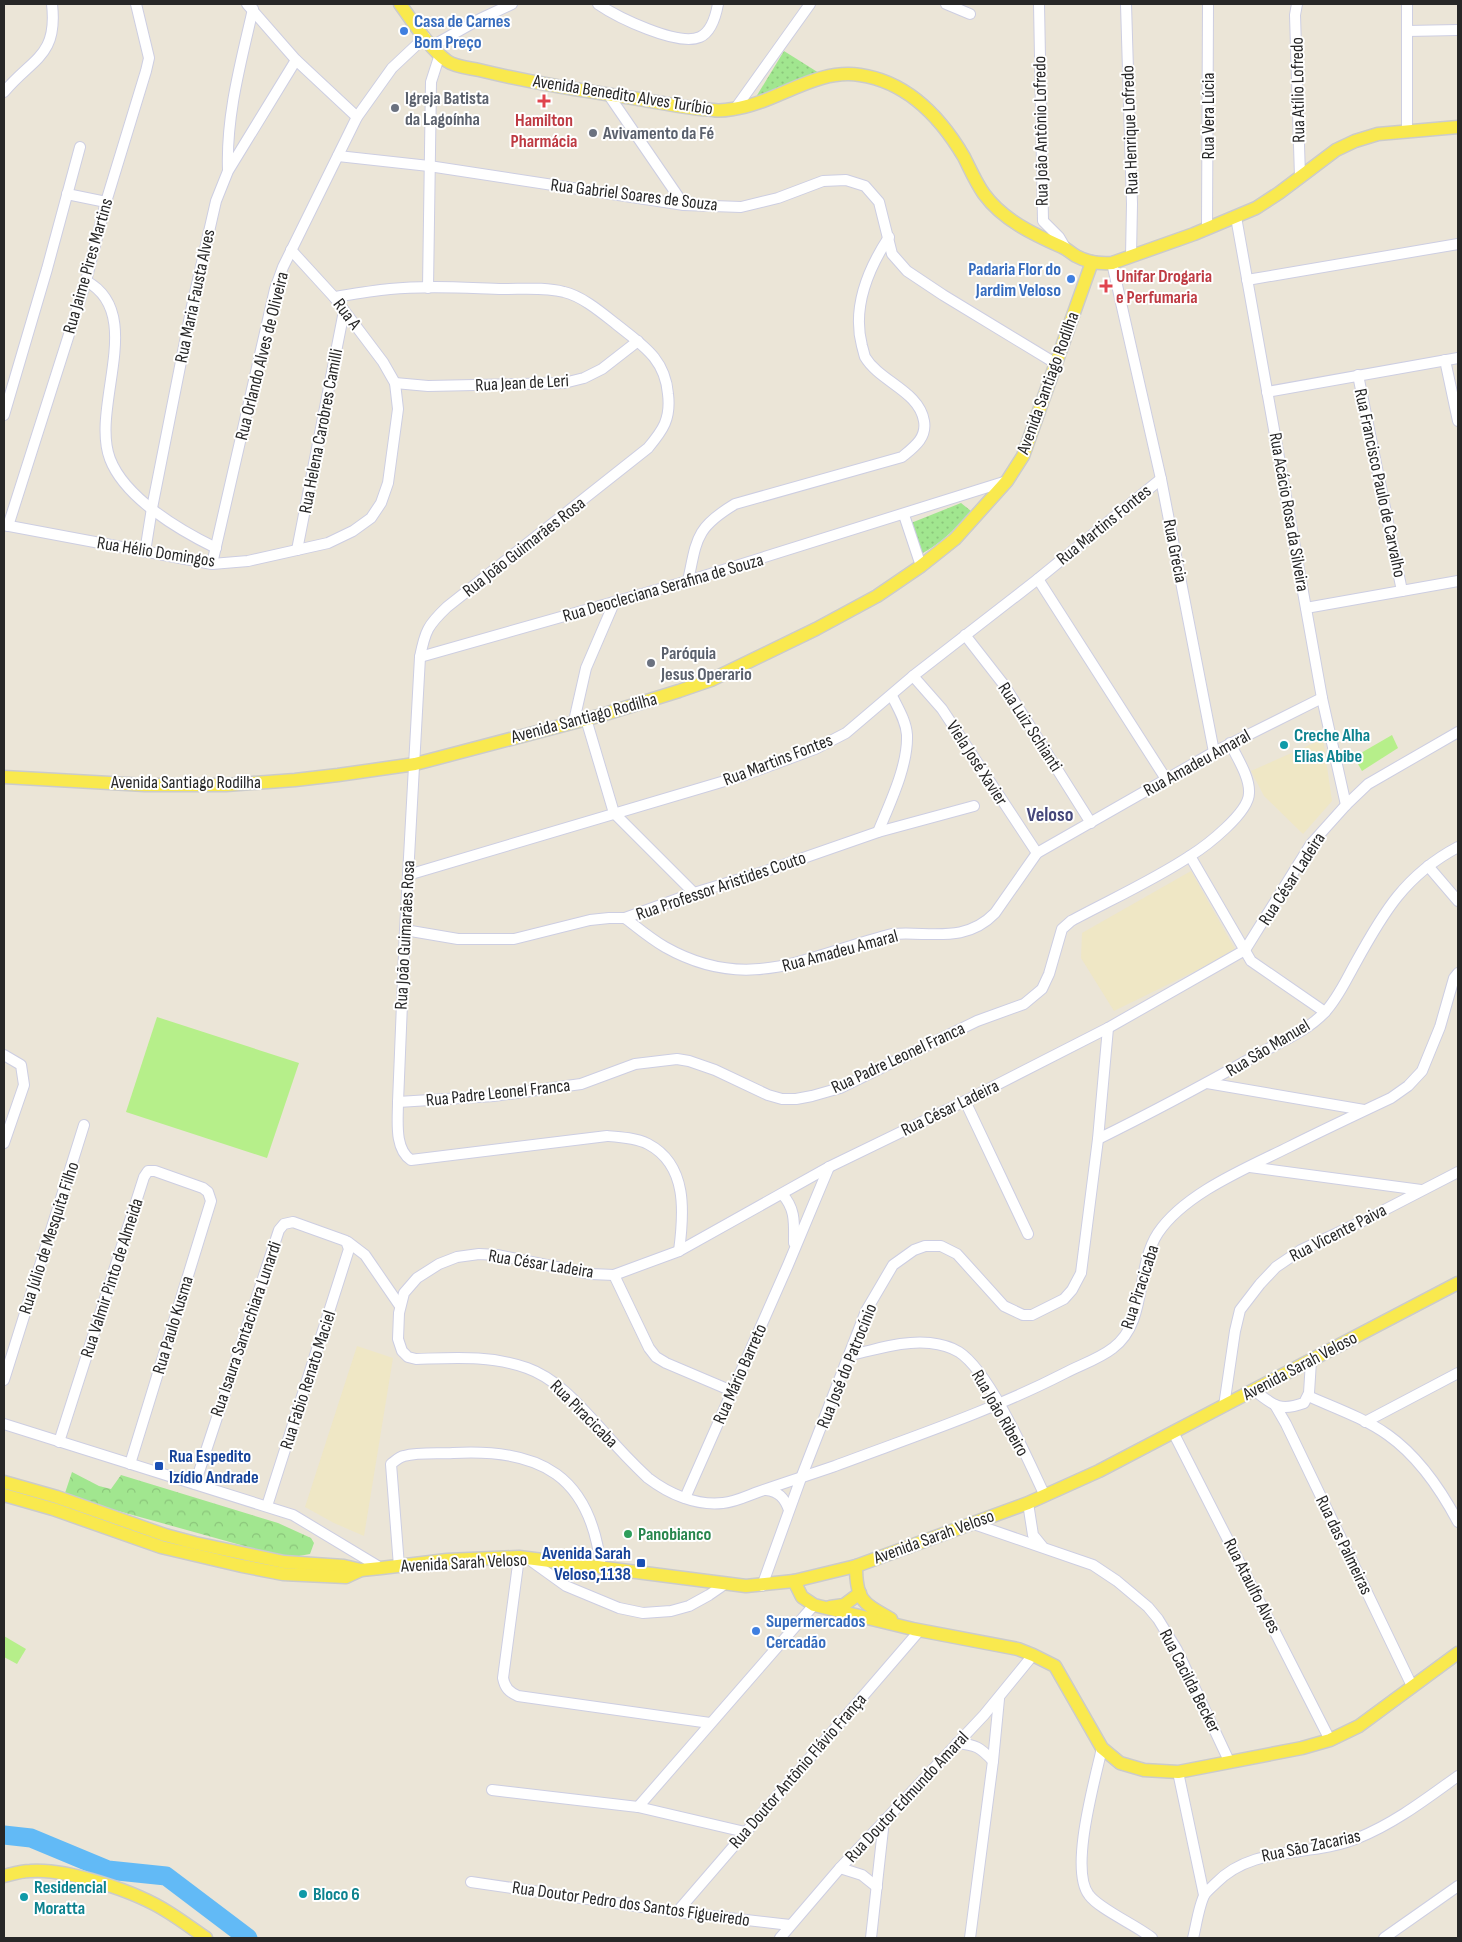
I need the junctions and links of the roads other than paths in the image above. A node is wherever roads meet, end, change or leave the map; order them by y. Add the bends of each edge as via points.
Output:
1 (52, 4) edge
2 (136, 4) edge
3 (400, 4) edge
4 (512, 4) edge
5 (598, 4) edge
6 (718, 4) edge
7 (810, 4) edge
8 (946, 4) edge
9 (1038, 4) edge
10 (1126, 4) edge
11 (1208, 4) edge
12 (1297, 4) edge
13 (1407, 4) edge
14 (250, 6) edge
15 (970, 14) dead end
16 (1458, 30) edge
17 (1408, 31) junction
18 (432, 46) junction
19 (296, 60) junction
20 (4, 92) edge
21 (608, 94) junction
22 (735, 109) junction
23 (357, 117) junction
24 (1458, 127) edge
25 (1407, 132) junction
26 (80, 147) dead end
27 (338, 156) junction
28 (429, 166) junction
29 (228, 171) junction
30 (1300, 177) junction
31 (67, 194) junction
32 (106, 202) junction
33 (684, 205) junction
34 (1236, 218) junction
35 (1207, 228) junction
36 (889, 237) junction
37 (1458, 244) edge
38 (1066, 249) junction
39 (291, 250) junction
40 (1131, 256) junction
41 (1092, 262) junction
42 (1112, 263) junction
43 (1247, 280) junction
44 (86, 281) junction
45 (428, 288) junction
46 (334, 297) junction
47 (344, 311) junction
48 (638, 342) junction
49 (1458, 358) edge
50 (1446, 360) junction
51 (1055, 363) junction
52 (1358, 375) junction
53 (395, 383) junction
54 (1267, 392) junction
55 (4, 415) edge
56 (1458, 421) edge
57 (1161, 479) junction
58 (1007, 481) junction
59 (152, 508) junction
60 (904, 515) junction
61 (6, 526) edge
62 (216, 548) junction
63 (297, 550) junction
64 (146, 552) junction
65 (212, 564) junction
66 (921, 566) junction
67 (1038, 579) junction
68 (688, 581) junction
69 (1458, 581) edge
70 (1402, 590) junction
71 (614, 603) junction
72 (1306, 608) junction
73 (965, 635) junction
74 (420, 657) junction
75 (913, 676) junction
76 (892, 696) junction
77 (1322, 698) junction
78 (580, 720) junction
79 (1458, 732) edge
80 (1230, 744) junction
81 (1214, 752) junction
82 (415, 764) junction
83 (4, 777) edge
84 (1166, 779) junction
85 (1346, 805) junction
86 (974, 806) dead end
87 (614, 813) junction
88 (1091, 822) junction
89 (878, 832) junction
90 (1458, 847) edge
91 (1037, 853) junction
92 (1190, 856) junction
93 (1428, 866) junction
94 (408, 875) junction
95 (694, 893) junction
96 (1458, 901) edge
97 (626, 918) junction
98 (405, 930) junction
99 (1245, 950) junction
100 (1458, 973) edge
101 (1325, 1012) junction
102 (1108, 1028) junction
103 (4, 1055) edge
104 (1234, 1068) junction
105 (1207, 1083) junction
106 (1240, 1089) junction
107 (965, 1101) junction
108 (398, 1102) junction
109 (1364, 1110) junction
110 (84, 1124) dead end
111 (1098, 1139) junction
112 (4, 1143) edge
113 (829, 1167) junction
114 (1248, 1167) junction
115 (1458, 1172) edge
116 (203, 1188) joint
117 (1421, 1190) junction
118 (782, 1194) junction
119 (1028, 1234) dead end
120 (348, 1242) junction
121 (794, 1250) junction
122 (679, 1251) junction
123 (614, 1275) junction
124 (1458, 1283) edge
125 (400, 1306) junction
126 (398, 1339) joint
127 (850, 1355) junction
128 (1311, 1361) junction
129 (1458, 1373) edge
130 (4, 1380) edge
131 (1254, 1390) junction
132 (732, 1391) junction
133 (1308, 1396) junction
134 (999, 1404) junction
135 (1275, 1405) junction
136 (1224, 1406) junction
137 (1365, 1422) junction
138 (4, 1424) edge
139 (1173, 1432) junction
140 (59, 1442) junction
141 (130, 1464) junction
142 (801, 1478) junction
143 (4, 1482) edge
144 (195, 1484) junction
145 (765, 1490) junction
146 (4, 1495) edge
147 (1045, 1496) junction
148 (685, 1498) junction
149 (1028, 1503) junction
150 (267, 1506) junction
151 (789, 1510) junction
152 (1458, 1522) edge
153 (971, 1523) junction
154 (1042, 1547) junction
155 (522, 1557) junction
156 (399, 1566) junction
157 (856, 1566) junction
158 (382, 1568) junction
159 (601, 1568) junction
160 (361, 1570) junction
161 (794, 1581) junction
162 (725, 1584) junction
163 (762, 1586) junction
164 (860, 1593) junction
165 (820, 1606) junction
166 (904, 1626) junction
167 (920, 1630) junction
168 (1458, 1652) edge
169 (1033, 1655) junction
170 (1412, 1686) junction
171 (999, 1697) junction
172 (710, 1723) junction
173 (1330, 1740) junction
174 (957, 1743) junction
175 (1102, 1748) junction
176 (993, 1761) junction
177 (1230, 1761) junction
178 (1178, 1772) junction
179 (1458, 1776) edge
180 (492, 1790) dead end
181 (638, 1807) junction
182 (884, 1820) junction
183 (745, 1832) junction
184 (840, 1868) junction
185 (4, 1876) edge
186 (471, 1882) dead end
187 (1458, 1886) edge
188 (877, 1887) junction
189 (1204, 1895) junction
190 (677, 1912) junction
191 (790, 1924) junction
192 (206, 1938) edge
193 (780, 1938) edge
194 (871, 1938) edge
195 (970, 1938) edge
196 (1152, 1938) edge
197 (1193, 1938) edge
198 (1384, 1938) edge

1 - 20 street via 53,30 44,53
2 - 32 street, Rua Jaime Pires Martins via 149,58
3 - 18 main road, Avenida Benedito Alves Turíbio
4 - 18 street, Rua Orlando Alves de Oliveira
5 - 6 street via 651,30 687,39 704,33 716,14
7 - 22 street
8 - 15 street
9 - 38 street, Rua João Antônio Lofredo via 1043,221
10 - 40 street, Rua Henrique Lofredo
11 - 35 street, Rua Vera Lúcia
12 - 30 street, Rua Atílio Lofredo
13 - 17 street
14 - 19 street
14 - 29 street via 231,105
16 - 17 street
17 - 25 street
18 - 21 main road, Avenida Benedito Alves Turíbio via 449,63
18 - 23 street, Rua Orlando Alves de Oliveira via 392,68
18 - 28 street
19 - 23 street
19 - 29 street, Rua Maria Fausta Alves
21 - 22 main road, Avenida Benedito Alves Turíbio via 713,110
21 - 33 street
22 - 38 main road, Avenida Benedito Alves Turíbio via 825,77 843,74 879,79 911,96 940,120 983,193 1000,211 1019,226
23 - 27 street, Rua Orlando Alves de Oliveira
24 - 25 main road
25 - 30 main road via 1378,134 1355,141 1336,150
26 - 31 street
27 - 28 street, Rua Gabriel Soares de Souza
27 - 39 street, Rua Orlando Alves de Oliveira
28 - 33 street, Rua Gabriel Soares de Souza
28 - 45 street
29 - 59 street, Rua Maria Fausta Alves via 216,201 194,297
30 - 34 main road
31 - 32 street
31 - 55 street
32 - 44 street, Rua Jaime Pires Martins
33 - 36 street, Rua Gabriel Soares de Souza via 741,208 823,181 846,180 865,186 880,202
34 - 35 main road
34 - 43 street, Rua Acácio Rosa da Silveira
35 - 40 main road
36 - 51 street, Rua Gabriel Soares de Souza via 892,254 907,271
36 - 68 street via 877,256 861,298 858,332 865,357 923,412 925,427 922,439 902,457 735,504 720,513 700,533
37 - 43 street
38 - 41 main road, Avenida Benedito Alves Turíbio via 1074,256
39 - 46 street, Rua A
39 - 62 street, Rua Orlando Alves de Oliveira via 275,288
40 - 42 main road
41 - 42 main road
41 - 51 main road, Avenida Santiago Rodilha
42 - 57 street, Rua Grécia
43 - 54 street, Rua Acácio Rosa da Silveira
44 - 59 street via 98,287 113,315 114,356 105,415 109,457 126,486
44 - 61 street, Rua Jaime Pires Martins
45 - 46 street, Rua João Guimarães Rosa via 391,288
45 - 48 street, Rua João Guimarães Rosa via 566,292 601,313
46 - 47 street, Rua A
47 - 53 street, Rua A
47 - 63 street, Rua Helena Carobres Camilli
48 - 53 street, Rua Jean de Leri via 602,369 564,383 428,386
48 - 74 street, Rua João Guimarães Rosa via 665,375 668,418 659,435 648,448 430,622
49 - 50 street
50 - 52 street
50 - 56 street
51 - 58 main road, Avenida Santiago Rodilha via 1030,440
52 - 54 street
52 - 70 street, Rua Francisco Paulo de Carvalho
53 - 63 street, Rua Hélio Domingos via 397,424 388,483 381,503 371,518 353,531 328,543
54 - 72 street, Rua Acácio Rosa da Silveira
57 - 67 street, Rua Martins Fontes
57 - 81 street, Rua Grécia
58 - 60 street, Rua Deocleciana Serafina de Souza
58 - 66 main road, Avenida Santiago Rodilha via 955,539
59 - 62 street
59 - 64 street, Rua Maria Fausta Alves
60 - 66 street
60 - 68 street, Rua Deocleciana Serafina de Souza
61 - 64 street, Rua Hélio Domingos
62 - 65 street, Rua Orlando Alves de Oliveira
63 - 65 street, Rua Hélio Domingos via 248,561
64 - 65 street, Rua Hélio Domingos
66 - 78 main road, Avenida Santiago Rodilha via 877,596 711,680
67 - 73 street, Rua Martins Fontes
67 - 84 street
68 - 71 street, Rua Deocleciana Serafina de Souza
69 - 70 street
70 - 72 street
71 - 74 street, Rua Deocleciana Serafina de Souza
71 - 78 street via 586,668
72 - 77 street, Rua Acácio Rosa da Silveira
73 - 75 street, Rua Martins Fontes
73 - 88 street, Rua Luiz Schianti via 1004,685
74 - 82 street, Rua João Guimarães Rosa
75 - 76 street, Rua Martins Fontes
75 - 91 street, Viela José Xavier via 942,709
76 - 87 street, Rua Martins Fontes via 846,733 815,749 745,775
76 - 89 street via 907,735 896,787
77 - 80 street, Rua Amadeu Amaral
77 - 85 street, Rua Acácio Rosa da Silveira
78 - 82 main road, Avenida Santiago Rodilha
78 - 87 street
79 - 85 street, Rua César Ladeira via 1368,784
80 - 81 street, Rua Amadeu Amaral
80 - 92 street, Rua Padre Leonel Franca via 1246,777 1250,792 1248,802 1239,815
81 - 84 street, Rua Amadeu Amaral
82 - 83 main road, Avenida Santiago Rodilha via 294,780 226,785 145,785
82 - 94 street, Rua João Guimarães Rosa
84 - 88 street, Rua Amadeu Amaral
85 - 99 street, Rua César Ladeira via 1311,844
86 - 89 street, Rua Professor Aristides Couto
87 - 94 street, Rua Martins Fontes
87 - 95 street
88 - 91 street, Rua Amadeu Amaral
89 - 95 street, Rua Professor Aristides Couto
90 - 93 street, Rua São Manuel
91 - 97 street, Rua Amadeu Amaral via 995,912 970,930 939,936 892,934 772,969 735,969 693,961 663,946
92 - 99 street
92 - 108 street, Rua Padre Leonel Franca via 1062,929 1042,989 1024,1004 976,1021 840,1088 796,1099 782,1099 715,1070 677,1059 635,1064 581,1084 494,1096
93 - 96 street
93 - 101 street, Rua São Manuel via 1389,906
94 - 98 street, Rua João Guimarães Rosa
95 - 97 street, Rua Professor Aristides Couto
97 - 98 street, Rua Professor Aristides Couto via 590,920 500,940 458,939
98 - 108 street, Rua João Guimarães Rosa
99 - 101 street via 1251,960
99 - 102 street, Rua César Ladeira
100 - 109 street, Rua Piracicaba via 1422,1072 1391,1098
101 - 104 street, Rua São Manuel via 1299,1032
102 - 107 street, Rua César Ladeira
102 - 111 street, Rua José do Patrocínio
103 - 112 street via 22,1065 24,1085
104 - 105 street, Rua São Manuel
104 - 106 street
105 - 106 street
105 - 111 street, Rua São Manuel
106 - 109 street
107 - 113 street, Rua César Ladeira
107 - 119 street
108 - 122 street via 399,1137 411,1160 606,1136 648,1144 671,1166 679,1184 684,1218
109 - 114 street, Rua Piracicaba
110 - 130 street, Rua Júlio de Mesquita Filho
111 - 127 street, Rua José do Patrocínio via 1081,1273 1064,1299 1032,1315 1023,1315 1004,1306 957,1254 941,1246 925,1246 893,1265 866,1311
113 - 118 street, Rua César Ladeira
113 - 121 street, Rua Mário Barreto
114 - 117 street
114 - 134 street, Rua Piracicaba via 1186,1203 1159,1232 1143,1272 1130,1330 1112,1349
115 - 117 street, Rua Vicente Paiva
116 - 140 street, Rua Valmir Pinto de Almeida via 155,1171 146,1173
116 - 141 street, Rua Paulo Kusma via 210,1196 210,1208
117 - 136 street, Rua Vicente Paiva via 1301,1250 1276,1267 1260,1284 1240,1310
118 - 121 street, Rua Mário Barreto via 794,1212
118 - 122 street, Rua César Ladeira
120 - 125 street, Rua Isaura Santachiara Lunardi via 365,1255
120 - 144 street, Rua Isaura Santachiara Lunardi via 292,1222 282,1226
120 - 150 street, Rua Fabio Renato Maciel via 348,1255
121 - 132 street, Rua Mário Barreto
122 - 123 street, Rua César Ladeira
123 - 125 street, Rua César Ladeira via 496,1255 457,1257 417,1278 404,1293
123 - 132 street via 656,1357
124 - 128 main road, Avenida Sarah Veloso
125 - 126 street, Rua César Ladeira
126 - 148 street, Rua Piracicaba via 402,1351 416,1359 474,1358 540,1373 579,1405 648,1478 661,1488
127 - 134 street, Rua João Ribeiro via 905,1343 948,1347 969,1361
127 - 142 street, Rua José do Patrocínio
128 - 131 main road, Avenida Sarah Veloso
128 - 133 street
129 - 137 street
131 - 135 street
131 - 136 main road, Avenida Sarah Veloso
132 - 148 street, Rua Mário Barreto
133 - 135 street via 1304,1403 1289,1408
133 - 137 street
134 - 142 street, Rua Piracicaba
134 - 147 street, Rua João Ribeiro
135 - 170 street, Rua das Palmeiras
136 - 139 main road, Avenida Sarah Veloso
137 - 152 street via 1411,1454 1444,1495
138 - 140 street
139 - 147 main road, Avenida Sarah Veloso
139 - 173 street, Rua Ataulfo Alves
140 - 141 street
141 - 144 street
142 - 145 street, Rua Piracicaba
142 - 151 street, Rua José do Patrocínio
143 - 160 main road, Avenida Sarah Veloso via 195,1543 284,1562
144 - 150 street
145 - 148 street, Rua Piracicaba via 726,1503
145 - 151 street via 784,1498
146 - 160 main road, Avenida Sarah Veloso via 161,1547 242,1566 321,1577 346,1577
147 - 149 main road, Avenida Sarah Veloso
149 - 153 main road, Avenida Sarah Veloso
149 - 154 street via 1033,1535
150 - 158 street via 308,1523
151 - 163 street, Rua José do Patrocínio
153 - 154 street, Rua Cacilda Becker
153 - 157 main road, Avenida Sarah Veloso
154 - 177 street, Rua Cacilda Becker via 1092,1565 1148,1607 1177,1650
155 - 156 main road, Avenida Sarah Veloso
155 - 159 main road, Avenida Sarah Veloso
155 - 162 street via 566,1586 619,1608 643,1613 689,1606
155 - 172 street via 504,1687 518,1696
156 - 158 main road, Avenida Sarah Veloso
156 - 159 street via 391,1464 402,1456 473,1452 527,1459 543,1464 558,1475 582,1500 590,1516
157 - 161 main road, Avenida Sarah Veloso
157 - 164 main road
158 - 160 main road, Avenida Sarah Veloso
159 - 162 main road, Avenida Sarah Veloso
161 - 163 main road, Avenida Sarah Veloso
161 - 165 main road via 802,1597
162 - 163 main road, Avenida Sarah Veloso
164 - 165 main road via 844,1605
164 - 166 main road via 870,1608
165 - 166 main road
165 - 172 street
166 - 167 main road
167 - 169 main road via 1018,1649
167 - 183 street, Rua Doutor Antônio Flávio França
168 - 170 main road
169 - 171 street, Rua Doutor Edmundo Amaral
169 - 175 main road via 1055,1666
170 - 173 main road via 1359,1726
171 - 174 street, Rua Doutor Edmundo Amaral
171 - 176 street
172 - 181 street
173 - 177 main road
174 - 176 street via 974,1745
174 - 182 street, Rua Doutor Edmundo Amaral
175 - 178 main road via 1130,1767
175 - 196 street via 1083,1839 1081,1869 1084,1887 1097,1903
176 - 195 street
177 - 178 main road
178 - 189 street
179 - 189 street, Rua São Zacarias via 1395,1822 1356,1839 1250,1860 1221,1878
180 - 181 street
181 - 183 street
182 - 184 street, Rua Doutor Edmundo Amaral
182 - 188 street
183 - 190 street, Rua Doutor Antônio Flávio França
184 - 188 street via 862,1875
184 - 191 street, Rua Doutor Edmundo Amaral
185 - 192 main road via 41,1871 89,1880 146,1900
186 - 190 street, Rua Doutor Pedro dos Santos Figueiredo
187 - 198 street
188 - 194 street
189 - 197 street
190 - 191 street, Rua Doutor Pedro dos Santos Figueiredo
191 - 193 street, Rua Doutor Edmundo Amaral

